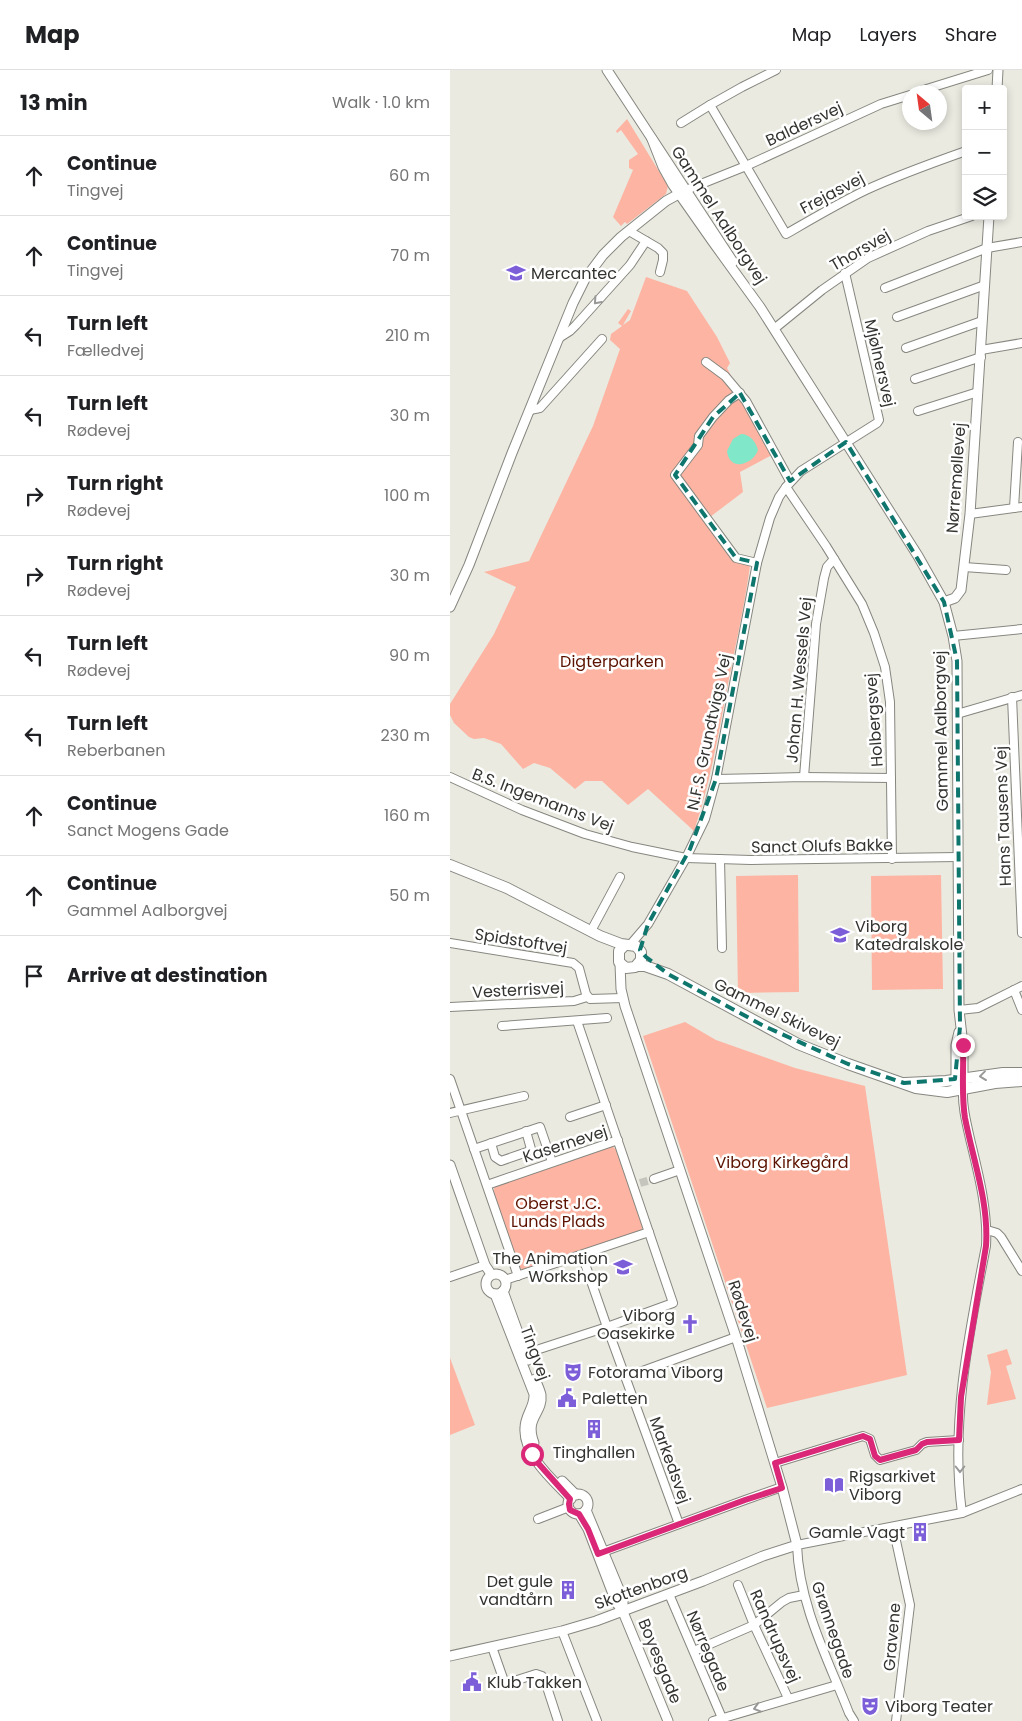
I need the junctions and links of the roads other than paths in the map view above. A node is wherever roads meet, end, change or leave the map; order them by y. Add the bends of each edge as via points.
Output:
1 (602, 70) edge
2 (607, 70) edge
3 (776, 70) edge
4 (988, 70) edge
5 (998, 70) edge
6 (612, 78) junction
7 (940, 85) edge
8 (997, 85) edge
9 (902, 97) edge
10 (710, 105) junction
11 (681, 123) dead end
12 (962, 153) edge
13 (746, 166) junction
14 (684, 194) junction
15 (962, 220) edge
16 (989, 220) edge
17 (630, 231) junction
18 (646, 241) junction
19 (1022, 242) edge
20 (987, 248) junction
21 (660, 272) dead end
22 (845, 273) junction
23 (985, 285) junction
24 (885, 288) dead end
25 (897, 317) dead end
26 (982, 321) junction
27 (774, 329) junction
28 (559, 338) junction
29 (602, 339) dead end
30 (1022, 343) edge
31 (906, 348) dead end
32 (981, 353) junction
33 (706, 362) dead end
34 (915, 380) dead end
35 (978, 392) junction
36 (740, 393) junction
37 (530, 410) junction
38 (918, 411) dead end
39 (846, 442) junction
40 (1018, 442) dead end
41 (788, 484) junction
42 (1018, 507) edge
43 (970, 514) junction
44 (834, 559) junction
45 (757, 563) junction
46 (964, 567) junction
47 (1006, 570) dead end
48 (944, 602) junction
49 (450, 607) edge
50 (1022, 629) edge
51 (953, 636) junction
52 (1022, 695) edge
53 (1012, 697) junction
54 (957, 714) junction
55 (450, 777) edge
56 (804, 777) junction
57 (891, 778) junction
58 (716, 779) junction
59 (958, 857) junction
60 (686, 858) junction
61 (720, 859) junction
62 (892, 859) junction
63 (450, 865) edge
64 (620, 877) dead end
65 (1021, 899) edge
66 (648, 924) junction
67 (1022, 933) edge
68 (595, 934) junction
69 (450, 943) edge
70 (628, 945) junction
71 (722, 948) dead end
72 (641, 952) junction
73 (619, 959) junction
74 (634, 967) junction
75 (668, 974) junction
76 (1022, 986) edge
77 (1014, 990) junction
78 (588, 997) junction
79 (623, 998) junction
80 (450, 1007) edge
81 (959, 1010) junction
82 (1022, 1010) edge
83 (607, 1018) dead end
84 (577, 1021) junction
85 (502, 1026) dead end
86 (1022, 1072) edge
87 (959, 1078) junction
88 (450, 1079) edge
89 (1022, 1081) edge
90 (904, 1083) junction
91 (959, 1090) junction
92 (524, 1096) dead end
93 (606, 1105) junction
94 (461, 1110) junction
95 (450, 1113) edge
96 (570, 1117) dead end
97 (526, 1131) junction
98 (618, 1140) junction
99 (491, 1143) junction
100 (474, 1149) junction
101 (552, 1162) junction
102 (450, 1165) edge
103 (680, 1170) junction
104 (654, 1179) tunnel mouth
105 (486, 1185) junction
106 (987, 1230) junction
107 (649, 1232) junction
108 (582, 1255) junction
109 (1019, 1259) edge
110 (485, 1265) junction
111 (1022, 1271) edge
112 (491, 1274) junction
113 (518, 1276) junction
114 (450, 1277) edge
115 (505, 1280) junction
116 (499, 1292) junction
117 (607, 1327) junction
118 (736, 1337) junction
119 (522, 1355) junction
120 (626, 1377) junction
121 (959, 1440) junction
122 (775, 1463) junction
123 (782, 1488) junction
124 (1022, 1489) edge
125 (572, 1500) junction
126 (582, 1512) junction
127 (962, 1513) junction
128 (538, 1519) dead end
129 (679, 1524) junction
130 (893, 1527) junction
131 (797, 1545) junction
132 (601, 1553) junction
133 (738, 1586) dead end
134 (669, 1594) junction
135 (804, 1595) junction
136 (623, 1612) junction
137 (754, 1625) junction
138 (562, 1631) junction
139 (492, 1647) junction
140 (694, 1651) junction
141 (450, 1656) edge
142 (837, 1685) junction
143 (788, 1698) junction
144 (722, 1718) junction
145 (558, 1721) edge
146 (597, 1721) edge
147 (668, 1721) edge
148 (713, 1721) edge
149 (854, 1721) edge
150 (896, 1721) edge

1 - 6 street, Gammel Aalborgvej
2 - 6 street, Gammel Aalborgvej
3 - 10 street
4 - 7 street
5 - 8 street
6 - 14 street, Gammel Aalborgvej via 652,139 663,167
9 - 13 street, Baldersvej
10 - 11 street
10 - 13 street
12 - 13 street, Frejasvej via 867,189 786,234
13 - 14 street, Baldersvej
14 - 17 street via 666,201
14 - 27 street, Gammel Aalborgvej via 745,280
15 - 22 street, Thorsvej via 898,243
16 - 20 street, Nørremøllevej
17 - 18 street
17 - 28 street via 603,255 585,279
18 - 21 street via 663,253
18 -> 28 street via 630,265 570,331
19 - 20 street
20 - 23 street, Nørremøllevej
20 - 24 street
22 - 27 street, Thorsvej
22 - 39 street, Mjølnersvej via 879,417 876,423
23 - 25 street
23 - 26 street, Nørremøllevej
26 - 31 street
26 - 32 street, Nørremøllevej
27 - 39 street, Gammel Aalborgvej
28 - 37 street
29 - 37 street via 540,408
30 - 32 street
32 - 34 street
32 - 35 street, Nørremøllevej
33 - 36 street
35 - 38 street, Nørremøllevej
35 - 43 street, Nørremøllevej
36 - 41 street
36 - 45 street via 713,417 676,475 736,558
37 - 49 street
39 - 41 street, N.F.S. Grundtvigs Vej
39 - 48 street, Gammel Aalborgvej
40 - 42 street
41 - 44 street, Holbergsvej
41 - 45 street, N.F.S. Grundtvigs Vej via 770,518
42 - 43 street
43 - 46 street, Nørremøllevej
44 - 56 street, Johan H. Wessels Vej via 827,567 816,624
44 - 57 street, Holbergsvej via 862,604 885,667 890,702
45 - 58 street, N.F.S. Grundtvigs Vej
46 - 47 street
46 - 48 street, Nørremøllevej via 959,594
48 - 51 street, Gammel Aalborgvej
50 - 51 street
51 - 54 street, Gammel Aalborgvej via 957,661
52 - 53 street
53 - 54 street
53 - 65 street, Hans Tausens Vej
54 - 59 street, Gammel Aalborgvej
55 - 60 street, B.S. Ingemanns Vej via 585,834
56 - 57 street
56 - 58 street
57 - 62 street, Holbergsvej
58 - 60 street, N.F.S. Grundtvigs Vej via 705,819
59 - 62 street, Sanct Olufs Bakke
59 - 81 street, Gammel Aalborgvej
60 - 61 street, Sanct Olufs Bakke
60 - 66 street, N.F.S. Grundtvigs Vej
61 - 62 street, Sanct Olufs Bakke
61 - 71 street
63 - 68 main road via 507,888
64 - 68 street
65 - 67 street, Hans Tausens Vej
66 - 70 street, N.F.S. Grundtvigs Vej
66 - 72 street, N.F.S. Grundtvigs Vej
68 - 70 main road
68 - 73 main road
69 - 78 street, Spidstoftvej via 576,965
70 - 72 main road via 636,946
70 - 73 main road via 621,949
72 - 74 main road via 641,960
72 - 75 main road, Gammel Skivevej
73 - 74 main road via 626,968
73 - 79 street, Rødevej
74 - 75 main road, Gammel Skivevej via 645,966
74 - 79 street, Rødevej via 627,974
75 - 90 main road, Gammel Skivevej via 798,1044
76 - 77 street
77 - 81 street via 978,1008
77 - 82 street
78 - 79 street via 593,1000
78 - 80 street, Vesterrisvej via 574,1001
79 - 103 street, Rødevej
81 - 87 street, Gammel Aalborgvej via 956,1045
83 - 84 street
84 - 85 street
84 - 93 street
86 -> 87 main road, Gammel Skivevej
87 - 90 main road, Gammel Skivevej
87 - 91 street, Gammel Aalborgvej
88 - 94 street
89 - 91 main road, Gammel Skivevej
90 - 91 main road, Gammel Skivevej via 932,1091
91 - 106 street via 959,1104 966,1119
92 - 94 street
93 - 96 street
93 - 98 street
94 - 95 street
94 - 100 street
97 - 99 street
97 - 99 street via 531,1149 501,1161
97 - 101 street via 540,1127
98 - 101 street, Kasernevej
98 - 107 street, Kasernevej via 637,1184
99 - 100 street
100 - 105 street
101 - 105 street, Kasernevej
102 - 110 street
103 - 104 street
103 - 118 street, Rødevej
105 - 113 street
106 - 109 street via 997,1233
106 - 121 street via 961,1397
107 - 108 street
107 - 117 street, Kasernevej via 673,1303
108 - 113 street
108 - 117 street
109 - 111 street
110 - 112 street
110 - 114 street
112 - 115 street via 498,1274
112 - 116 street via 487,1279 488,1290
113 - 115 street
115 - 116 street via 506,1286
116 - 119 street, Tingvej
117 - 119 street
117 - 120 street, Markedsvej
118 - 120 street
118 - 122 street, Rødevej
119 - 125 street, Tingvej via 541,1396 532,1422 532,1437 543,1460
120 - 129 street, Markedsvej
121 - 122 street via 927,1442 916,1450 880,1460 875,1456 870,1439 863,1436
121 -> 127 street
122 - 123 street, Rødevej
123 - 129 street
123 - 131 street, Rødevej
124 - 127 street
125 - 126 street via 573,1512
125 - 126 street via 582,1495 586,1499 588,1506
125 - 128 street
126 - 132 street
127 - 130 street
129 - 132 street
130 - 131 street
130 - 150 street, Gravene via 910,1605
131 - 134 street, Skottenborg
131 - 135 street, Grønnegade
132 - 136 street via 623,1599
133 - 137 street, Randrupsvej
134 - 136 street, Skottenborg
134 - 140 street, Nørregade
135 - 137 street via 782,1602
135 - 142 street, Grønnegade
136 - 138 street, Skottenborg
136 - 147 street, Boyesgade
137 - 140 street
137 - 143 street, Randrupsvej
138 - 139 street, Skottenborg
138 - 146 street
139 - 141 street, Skottenborg
139 - 145 street via 505,1684 536,1674 542,1676
140 - 144 street, Nørregade
142 - 143 street
142 - 149 street, Grønnegade
143 -> 144 street
144 - 148 street

